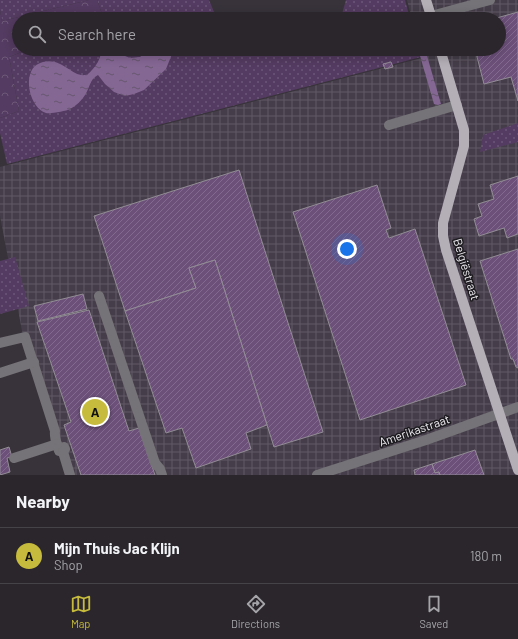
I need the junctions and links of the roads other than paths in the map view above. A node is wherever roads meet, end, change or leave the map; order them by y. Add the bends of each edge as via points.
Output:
1 (426, 0) edge
2 (490, 0) edge
3 (430, 12) edge
4 (448, 12) edge
5 (442, 56) edge
6 (457, 106) junction
7 (389, 125) dead end
8 (100, 296) dead end
9 (0, 344) edge
10 (34, 362) junction
11 (0, 373) edge
12 (518, 407) edge
13 (500, 413) junction
14 (60, 448) junction
15 (14, 458) dead end
16 (518, 470) edge
17 (70, 475) edge
18 (162, 475) edge
19 (318, 475) edge

1 - 3 main road
2 - 4 street
5 - 6 main road, Belgiëstraat
6 - 7 street
6 - 13 main road, Belgiëstraat via 464,130 464,146 443,223 443,236
8 - 18 street via 155,463
9 - 10 street via 26,336
10 - 11 street
10 - 14 street via 56,431 60,434 65,449
12 - 13 street, Amerikastraat
13 - 16 main road, Belgiëstraat
13 - 19 street, Amerikastraat
14 - 15 street
14 - 17 street

